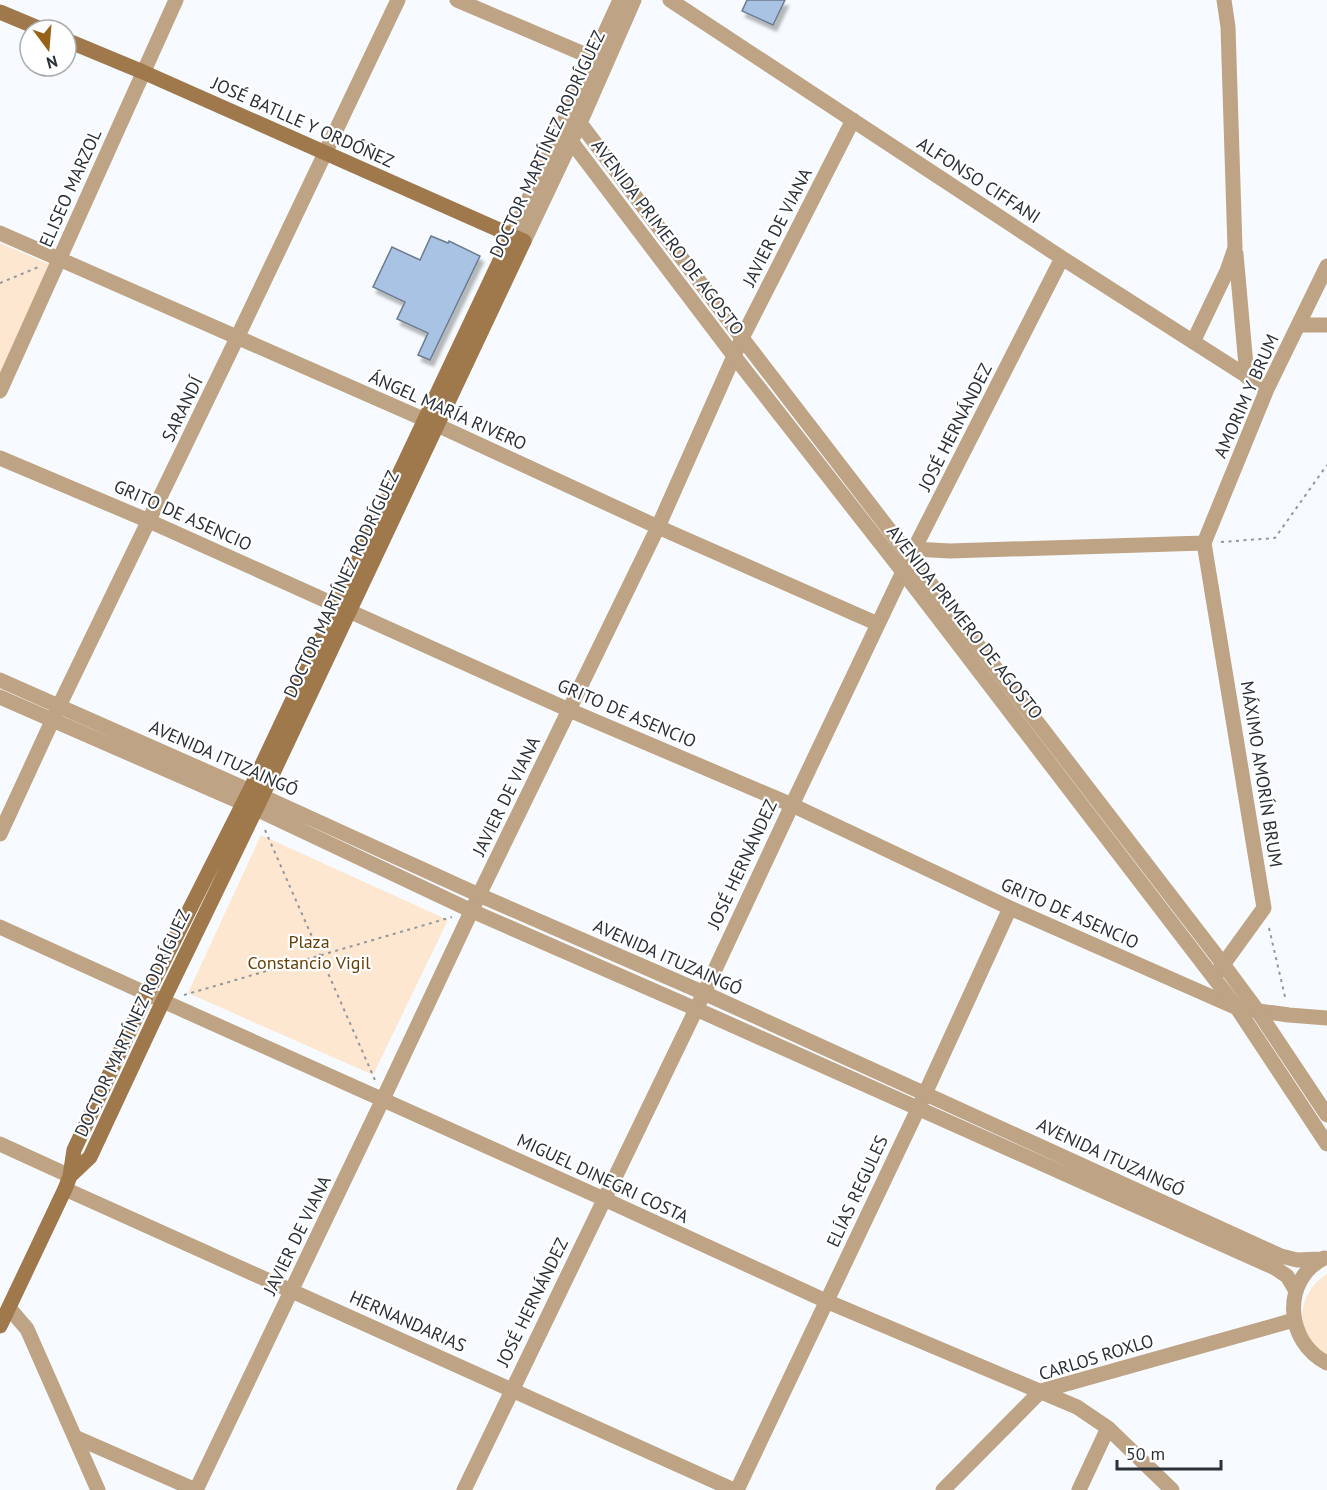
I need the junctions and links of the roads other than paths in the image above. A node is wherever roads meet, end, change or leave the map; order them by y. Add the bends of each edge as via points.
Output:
1 (176, 0) edge
2 (398, 0) edge
3 (457, 0) edge
4 (620, 0) edge
5 (634, 0) edge
6 (670, 0) edge
7 (1224, 0) edge
8 (0, 12) edge
9 (18, 20) edge
10 (78, 45) edge
11 (599, 61) junction
12 (143, 72) junction
13 (573, 120) junction
14 (853, 120) junction
15 (564, 139) junction
16 (324, 154) junction
17 (0, 233) edge
18 (518, 238) junction
19 (1235, 248) junction
20 (60, 258) junction
21 (1062, 258) junction
22 (1327, 266) edge
23 (1298, 325) junction
24 (1327, 325) edge
25 (237, 338) junction
26 (742, 338) junction
27 (1193, 342) junction
28 (734, 356) junction
29 (1247, 376) junction
30 (1267, 389) junction
31 (0, 392) edge
32 (431, 422) junction
33 (0, 458) edge
34 (149, 521) junction
35 (657, 527) junction
36 (1204, 543) junction
37 (912, 553) junction
38 (903, 572) junction
39 (343, 608) junction
40 (878, 624) junction
41 (0, 680) edge
42 (0, 697) edge
43 (569, 710) junction
44 (56, 713) junction
45 (253, 800) junction
46 (792, 805) junction
47 (0, 834) edge
48 (479, 895) junction
49 (1010, 908) junction
50 (472, 911) junction
51 (0, 927) edge
52 (1223, 964) junction
53 (1213, 978) junction
54 (1201, 992) junction
55 (704, 993) junction
56 (147, 994) junction
57 (162, 1002) junction
58 (1237, 1008) junction
59 (696, 1009) junction
60 (1257, 1010) junction
61 (1327, 1018) edge
62 (925, 1093) junction
63 (383, 1099) junction
64 (918, 1109) junction
65 (1327, 1115) edge
66 (0, 1144) edge
67 (1327, 1144) edge
68 (68, 1182) junction
69 (604, 1199) junction
70 (1324, 1258) edge
71 (291, 1290) junction
72 (1296, 1291) junction
73 (826, 1301) junction
74 (9, 1308) junction
75 (1294, 1320) junction
76 (0, 1326) edge
77 (1327, 1363) edge
78 (512, 1390) junction
79 (1041, 1391) junction
80 (1108, 1428) junction
81 (75, 1437) junction
82 (98, 1490) edge
83 (196, 1490) edge
84 (464, 1490) edge
85 (736, 1490) edge
86 (943, 1490) edge
87 (1079, 1490) edge
88 (1172, 1490) edge

1 - 12 street, ELISEO MARZOL
2 - 16 street, SARANDÍ
3 - 11 street
4 - 11 street, DOCTOR MARTÍNEZ RODRÍGUEZ
5 - 11 street, DOCTOR MARTÍNEZ RODRÍGUEZ
6 - 14 street, ALFONSO CIFFANI
7 - 19 street
8 - 9 main road
10 - 12 main road, JOSÉ BATLLE Y ORDÓÑEZ
11 - 13 street, DOCTOR MARTÍNEZ RODRÍGUEZ
12 - 16 main road, JOSÉ BATLLE Y ORDÓÑEZ
12 - 20 street, ELISEO MARZOL
13 - 15 street, DOCTOR MARTÍNEZ RODRÍGUEZ
13 - 26 street, AVENIDA PRIMERO DE AGOSTO
14 - 21 street, ALFONSO CIFFANI
14 - 26 street, JAVIER DE VIANA
15 - 18 street, DOCTOR MARTÍNEZ RODRÍGUEZ
15 - 28 street, AVENIDA PRIMERO DE AGOSTO
16 - 18 main road, JOSÉ BATLLE Y ORDÓÑEZ
16 - 25 street, SARANDÍ
17 - 20 street, ÁNGEL MARÍA RIVERO
18 - 32 main road, DOCTOR MARTÍNEZ RODRÍGUEZ
19 - 27 street
19 - 29 street
20 - 25 street, ÁNGEL MARÍA RIVERO
20 - 31 street, ELISEO MARZOL
21 - 27 street, ALFONSO CIFFANI
21 - 37 street, JOSÉ HERNÁNDEZ
22 - 23 street, AMORIM Y BRUM
23 - 24 street
23 - 30 street, AMORIM Y BRUM
25 - 32 street, ÁNGEL MARÍA RIVERO
25 - 34 street, SARANDÍ
26 - 28 street, JAVIER DE VIANA
26 - 37 street, AVENIDA PRIMERO DE AGOSTO
27 - 29 street, ALFONSO CIFFANI
28 - 35 street, JAVIER DE VIANA
28 - 38 street, AVENIDA PRIMERO DE AGOSTO
29 - 30 street, ALFONSO CIFFANI
30 - 36 street, AMORIM Y BRUM
32 - 35 street, ÁNGEL MARÍA RIVERO
32 - 39 main road, DOCTOR MARTÍNEZ RODRÍGUEZ
33 - 34 street, GRITO DE ASENCIO
34 - 39 street, GRITO DE ASENCIO
34 - 44 street, SARANDÍ
35 - 40 street, ÁNGEL MARÍA RIVERO
35 - 43 street, JAVIER DE VIANA
36 - 37 street
36 - 52 street, MÁXIMO AMORÍN BRUM via 1264,908
37 - 38 street, JOSÉ HERNÁNDEZ
37 - 52 street, AVENIDA PRIMERO DE AGOSTO
38 - 40 street, JOSÉ HERNÁNDEZ
38 - 53 street, AVENIDA PRIMERO DE AGOSTO
39 - 43 street, GRITO DE ASENCIO
39 - 45 main road, DOCTOR MARTÍNEZ RODRÍGUEZ
40 - 46 street, JOSÉ HERNÁNDEZ
41 - 44 street, AVENIDA ITUZAINGÓ
42 - 44 street, AVENIDA ITUZAINGÓ
43 - 46 street, GRITO DE ASENCIO
43 - 48 street, JAVIER DE VIANA
44 - 45 street, AVENIDA ITUZAINGÓ
44 - 47 street, SARANDÍ
45 - 48 street, AVENIDA ITUZAINGÓ
45 - 50 street, AVENIDA ITUZAINGÓ
45 - 56 main road, DOCTOR MARTÍNEZ RODRÍGUEZ
45 - 57 main road, DOCTOR MARTÍNEZ RODRÍGUEZ
46 - 49 street, GRITO DE ASENCIO
46 - 55 street, JOSÉ HERNÁNDEZ
48 - 50 street, JAVIER DE VIANA
48 - 55 street, AVENIDA ITUZAINGÓ
49 - 54 street, GRITO DE ASENCIO
49 - 62 street, ELÍAS REGULES
50 - 59 street, AVENIDA ITUZAINGÓ
50 - 63 street, JAVIER DE VIANA
51 - 56 street, MIGUEL DINEGRI COSTA
52 - 53 street
52 - 60 street, AVENIDA PRIMERO DE AGOSTO
53 - 54 street
53 - 58 street, AVENIDA PRIMERO DE AGOSTO
54 - 58 street, GRITO DE ASENCIO
55 - 59 street, JOSÉ HERNÁNDEZ
55 - 62 street, AVENIDA ITUZAINGÓ
56 - 57 street, MIGUEL DINEGRI COSTA
56 - 68 main road, DOCTOR MARTÍNEZ RODRÍGUEZ via 74,1150
57 - 63 street, MIGUEL DINEGRI COSTA
57 - 68 main road, DOCTOR MARTÍNEZ RODRÍGUEZ via 90,1157
58 - 60 street
58 - 67 street, AVENIDA PRIMERO DE AGOSTO
59 - 64 street, AVENIDA ITUZAINGÓ
59 - 69 street, JOSÉ HERNÁNDEZ
60 - 61 street
60 - 65 street, AVENIDA PRIMERO DE AGOSTO
62 - 64 street, ELÍAS REGULES
62 - 70 street, AVENIDA ITUZAINGÓ via 1281,1256 1297,1260
63 - 69 street, MIGUEL DINEGRI COSTA
63 - 71 street, JAVIER DE VIANA
64 - 72 street, AVENIDA ITUZAINGÓ via 1275,1268 1287,1276
64 - 73 street, ELÍAS REGULES
66 - 68 street, HERNANDARIAS
68 - 71 street, HERNANDARIAS
68 - 74 main road, DOCTOR MARTÍNEZ RODRÍGUEZ
69 - 73 street, MIGUEL DINEGRI COSTA
69 - 78 street, JOSÉ HERNÁNDEZ
70 - 72 street via 1310,1268
71 - 78 street, HERNANDARIAS
71 - 83 street, JAVIER DE VIANA
72 - 75 street
73 - 79 street, MIGUEL DINEGRI COSTA
73 - 85 street, ELÍAS REGULES
74 - 76 main road, DOCTOR MARTÍNEZ RODRÍGUEZ
74 - 81 street via 27,1329
75 - 77 street via 1307,1348
75 - 79 street, CARLOS ROXLO
78 - 84 street, JOSÉ HERNÁNDEZ
78 - 85 street, HERNANDARIAS
79 - 80 street, MIGUEL DINEGRI COSTA via 1077,1407
79 - 86 street, CARLOS ROXLO
80 - 87 street
80 - 88 street, MIGUEL DINEGRI COSTA
81 - 82 street
81 - 83 street

